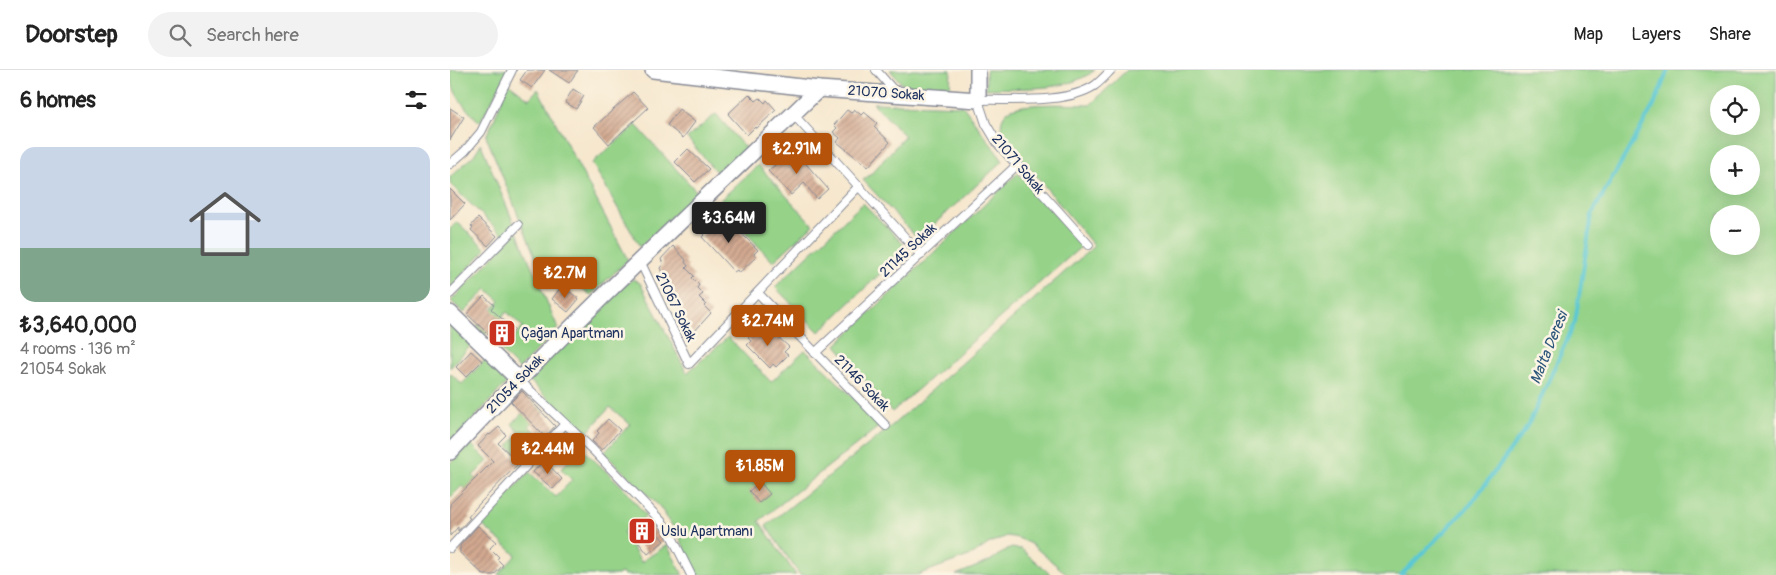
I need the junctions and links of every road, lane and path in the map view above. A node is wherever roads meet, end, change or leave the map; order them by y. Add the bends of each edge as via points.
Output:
1 (512, 70) edge
2 (653, 70) edge
3 (876, 70) edge
4 (978, 70) edge
5 (1111, 70) edge
6 (819, 89) junction
7 (896, 94) junction
8 (978, 100) junction
9 (793, 114) junction
10 (450, 164) edge
11 (1017, 165) junction
12 (859, 186) junction
13 (518, 225) dead end
14 (1089, 245) dead end
15 (921, 255) junction
16 (640, 261) junction
17 (758, 293) junction
18 (450, 294) edge
19 (450, 313) edge
20 (816, 353) junction
21 (518, 379) junction
22 (565, 424) junction
23 (886, 426) dead end
24 (450, 452) edge
25 (450, 548) edge
26 (690, 575) edge

1 - 10 lane via 481,132
2 - 6 street, 21070 Sokak
3 - 7 lane
4 - 8 street, 21071 Sokak
5 - 8 lane, 21070 Sokak via 1094,86 1071,96
6 - 7 street, 21070 Sokak
6 - 9 street, 21054 Sokak
7 - 8 street, 21070 Sokak
8 - 11 lane, 21071 Sokak via 986,124
9 - 12 lane
9 - 16 street, 21054 Sokak
11 - 14 lane, 21071 Sokak
11 - 15 lane, 21145 Sokak
12 - 15 lane
12 - 17 lane
13 - 18 lane
15 - 20 lane, 21145 Sokak
16 - 17 lane, 21067 Sokak via 690,364
16 - 21 street, 21054 Sokak
17 - 20 lane, 21146 Sokak
19 - 21 street
20 - 23 lane, 21146 Sokak
21 - 22 lane
21 - 24 street, 21054 Sokak
22 - 25 lane
22 - 26 lane via 662,522

